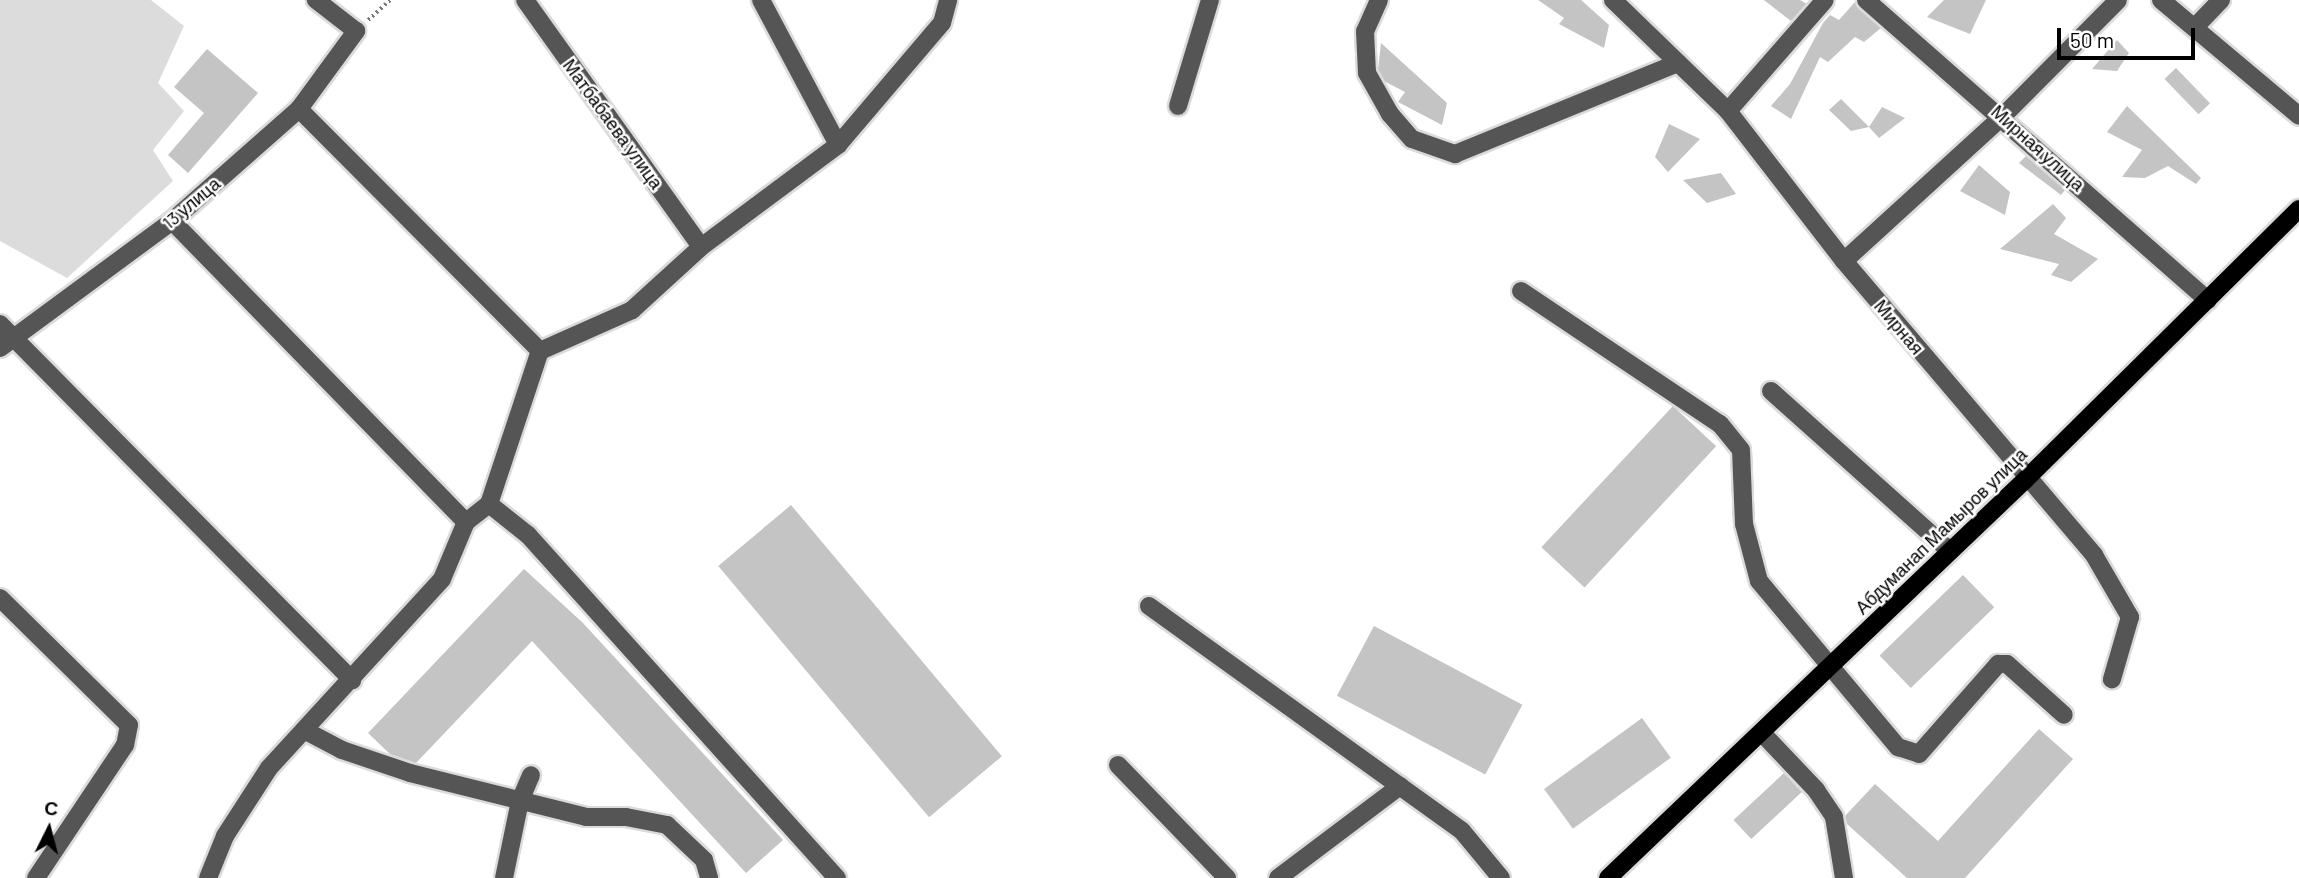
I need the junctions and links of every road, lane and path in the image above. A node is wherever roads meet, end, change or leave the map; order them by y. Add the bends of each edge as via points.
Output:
1 (316, 0) edge
2 (390, 0) edge
3 (524, 0) edge
4 (761, 0) edge
5 (948, 0) edge
6 (1210, 0) edge
7 (1380, 0) edge
8 (1613, 0) edge
9 (1825, 0) edge
10 (1866, 0) edge
11 (2118, 0) edge
12 (2161, 0) edge
13 (2221, 0) edge
14 (2196, 26) junction
15 (356, 31) junction
16 (1678, 63) junction
17 (1178, 106) dead end
18 (299, 109) junction
19 (1728, 111) junction
20 (2003, 116) junction
21 (2299, 116) edge
22 (838, 145) junction
23 (2299, 209) edge
24 (172, 221) junction
25 (701, 247) junction
26 (1844, 261) junction
27 (1521, 291) dead end
28 (2208, 300) junction
29 (0, 324) edge
30 (15, 336) junction
31 (0, 348) edge
32 (540, 351) junction
33 (1771, 391) dead end
34 (2026, 479) junction
35 (489, 504) junction
36 (466, 522) junction
37 (1950, 551) junction
38 (0, 597) edge
39 (1149, 606) dead end
40 (1832, 664) junction
41 (2112, 679) dead end
42 (352, 680) junction
43 (2064, 715) dead end
44 (304, 730) junction
45 (1762, 733) junction
46 (1118, 765) dead end
47 (531, 775) dead end
48 (1400, 786) junction
49 (520, 801) junction
50 (34, 877) edge
51 (208, 878) edge
52 (504, 878) edge
53 (709, 878) edge
54 (837, 878) edge
55 (1227, 878) edge
56 (1278, 878) edge
57 (1501, 878) edge
58 (1608, 878) edge
59 (1844, 878) edge

1 - 15 street
2 - 15 path
3 - 25 street, Матбабаева улица
4 - 22 street
5 - 22 street via 942,23
6 - 17 street
7 - 16 street via 1365,32 1367,73 1390,114 1412,139 1455,154
8 - 16 street, Мирная
9 - 19 street
10 - 20 street, Мирная улица
11 - 20 street
12 - 14 street
13 - 14 street
14 - 21 street
15 - 18 street, 13 улица
16 - 19 street, Мирная
18 - 24 street, 13 улица
18 - 32 street
19 - 26 street, Мирная
20 - 26 street
20 - 28 street, Мирная улица
22 - 25 street
23 - 28 main road, Абдуманап Мамыров улица
24 - 30 street, 13 улица
24 - 36 street
25 - 32 street via 632,310
26 - 34 street, Мирная
27 - 40 street via 1609,353 1658,380 1727,433 1741,450 1745,466 1744,524 1759,581
28 - 34 main road, Абдуманап Мамыров улица
29 - 30 street
30 - 31 street, 13 улица
30 - 42 street
32 - 35 street
33 - 37 street
34 - 37 main road, Абдуманап Мамыров улица
34 - 41 street, Мирная via 2094,555 2130,617
35 - 36 street
35 - 54 street via 528,535
36 - 42 street via 442,579
37 - 40 main road, Абдуманап Мамыров улица
38 - 50 street via 129,724 125,745
39 - 48 street
40 - 43 street via 1907,753 1919,754 1998,664 2007,664
40 - 45 main road, Абдуманап Мамыров улица
42 - 44 street
44 - 49 street via 342,750 399,769
44 - 51 street via 269,768 225,836
45 - 58 main road, Абдуманап Мамыров улица
45 - 59 street via 1816,790 1834,817
46 - 55 street
47 - 49 street
48 - 56 street
48 - 57 street via 1462,831
49 - 52 street
49 - 53 street via 586,817 626,817 667,825 704,860

